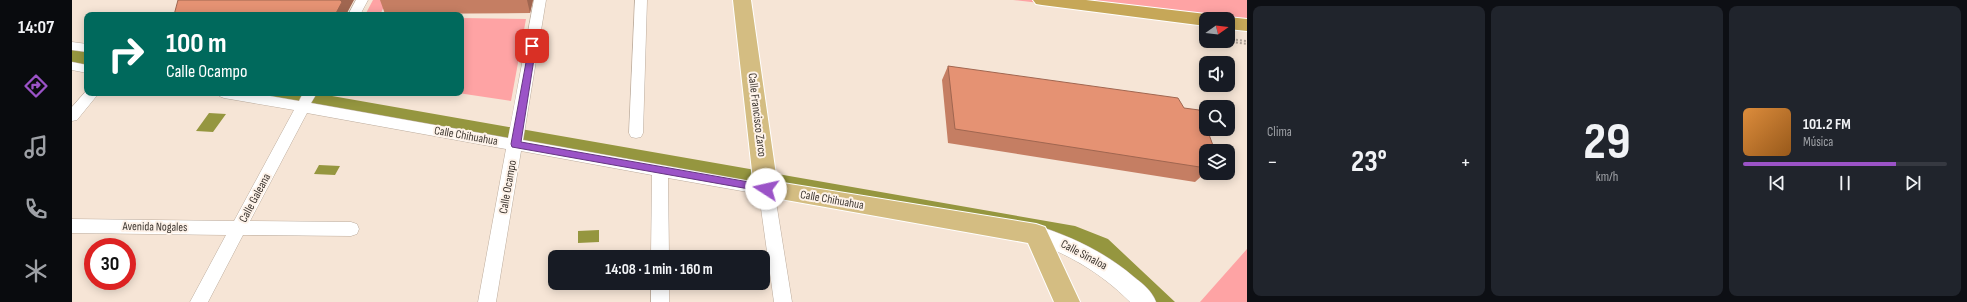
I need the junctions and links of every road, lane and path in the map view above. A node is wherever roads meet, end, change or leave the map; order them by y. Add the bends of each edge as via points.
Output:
1 (362, 0) edge
2 (540, 0) edge
3 (641, 0) edge
4 (742, 0) edge
5 (1042, 0) edge
6 (356, 12) edge
7 (1199, 19) edge
8 (1235, 24) edge
9 (1247, 25) edge
10 (1235, 40) edge
11 (1235, 42) edge
12 (1247, 43) edge
13 (72, 46) edge
14 (84, 48) edge
15 (72, 66) edge
16 (84, 68) edge
17 (89, 96) edge
18 (259, 96) edge
19 (306, 100) edge
20 (72, 116) edge
21 (636, 133) dead end
22 (517, 135) junction
23 (660, 170) junction
24 (764, 177) junction
25 (72, 226) edge
26 (239, 228) junction
27 (351, 229) dead end
28 (1036, 234) junction
29 (660, 250) edge
30 (660, 290) edge
31 (199, 302) edge
32 (487, 302) edge
33 (660, 302) edge
34 (782, 302) edge
35 (1068, 302) edge
36 (1145, 302) edge

1 - 6 street
2 - 22 street, Calle Ocampo
3 - 21 street
4 - 24 main road, Calle Francisco Zarco
5 - 7 highway
8 - 9 highway
10 - 12 path
11 - 12 path
13 - 14 street
15 - 16 street
17 - 20 street
18 - 19 street, Calle Chihuahua
19 - 22 street, Calle Chihuahua
19 - 26 street, Calle Galeana
22 - 23 street, Calle Chihuahua
22 - 32 street, Calle Ocampo
23 - 24 street, Calle Chihuahua
23 - 29 street
24 - 28 main road, Calle Chihuahua
24 - 34 street, Calle Francisco Zarco
25 - 26 street, Avenida Nogales
26 - 27 street, Avenida Nogales
26 - 31 street, Calle Galeana
28 - 35 main road
28 - 36 street, Calle Sinaloa via 1067,244 1097,260 1115,273
30 - 33 street

